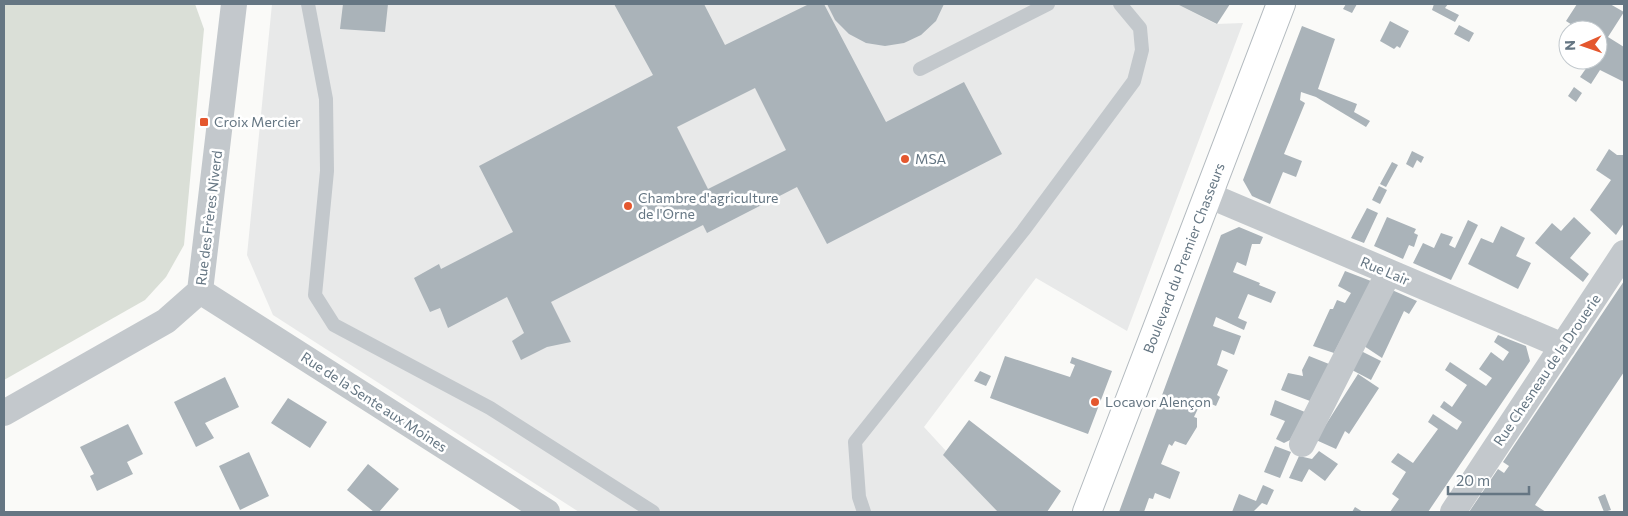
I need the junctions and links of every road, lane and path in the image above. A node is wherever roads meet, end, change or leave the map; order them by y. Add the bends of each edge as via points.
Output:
1 (234, 4) edge
2 (308, 4) edge
3 (1048, 4) edge
4 (1120, 4) edge
5 (1281, 4) edge
6 (920, 69) dead end
7 (1208, 195) junction
8 (1624, 253) edge
9 (1388, 272) junction
10 (200, 291) junction
11 (1563, 346) junction
12 (4, 413) edge
13 (1302, 444) dead end
14 (547, 512) edge
15 (653, 512) edge
16 (864, 512) edge
17 (1087, 512) edge
18 (1453, 512) edge

1 - 10 street, Rue des Frères Niverd
2 - 15 lane via 326,99 327,171 315,295 334,325 490,408
3 - 6 lane
4 - 16 lane via 1140,28 1142,50 1134,81 1023,231 855,442 859,497
5 - 7 main road, Boulevard du Premier Chasseurs
7 - 9 street, Rue Lair
7 - 17 main road, Boulevard du Premier Chasseurs
8 - 11 street, Rue Chesneau de la Drouerie
9 - 11 street, Rue Lair
9 - 13 street
10 - 12 street, Rue des Frères Niverd via 166,321
10 - 14 street, Rue de la Sente aux Moines
11 - 18 street, Rue Chesneau de la Drouerie

